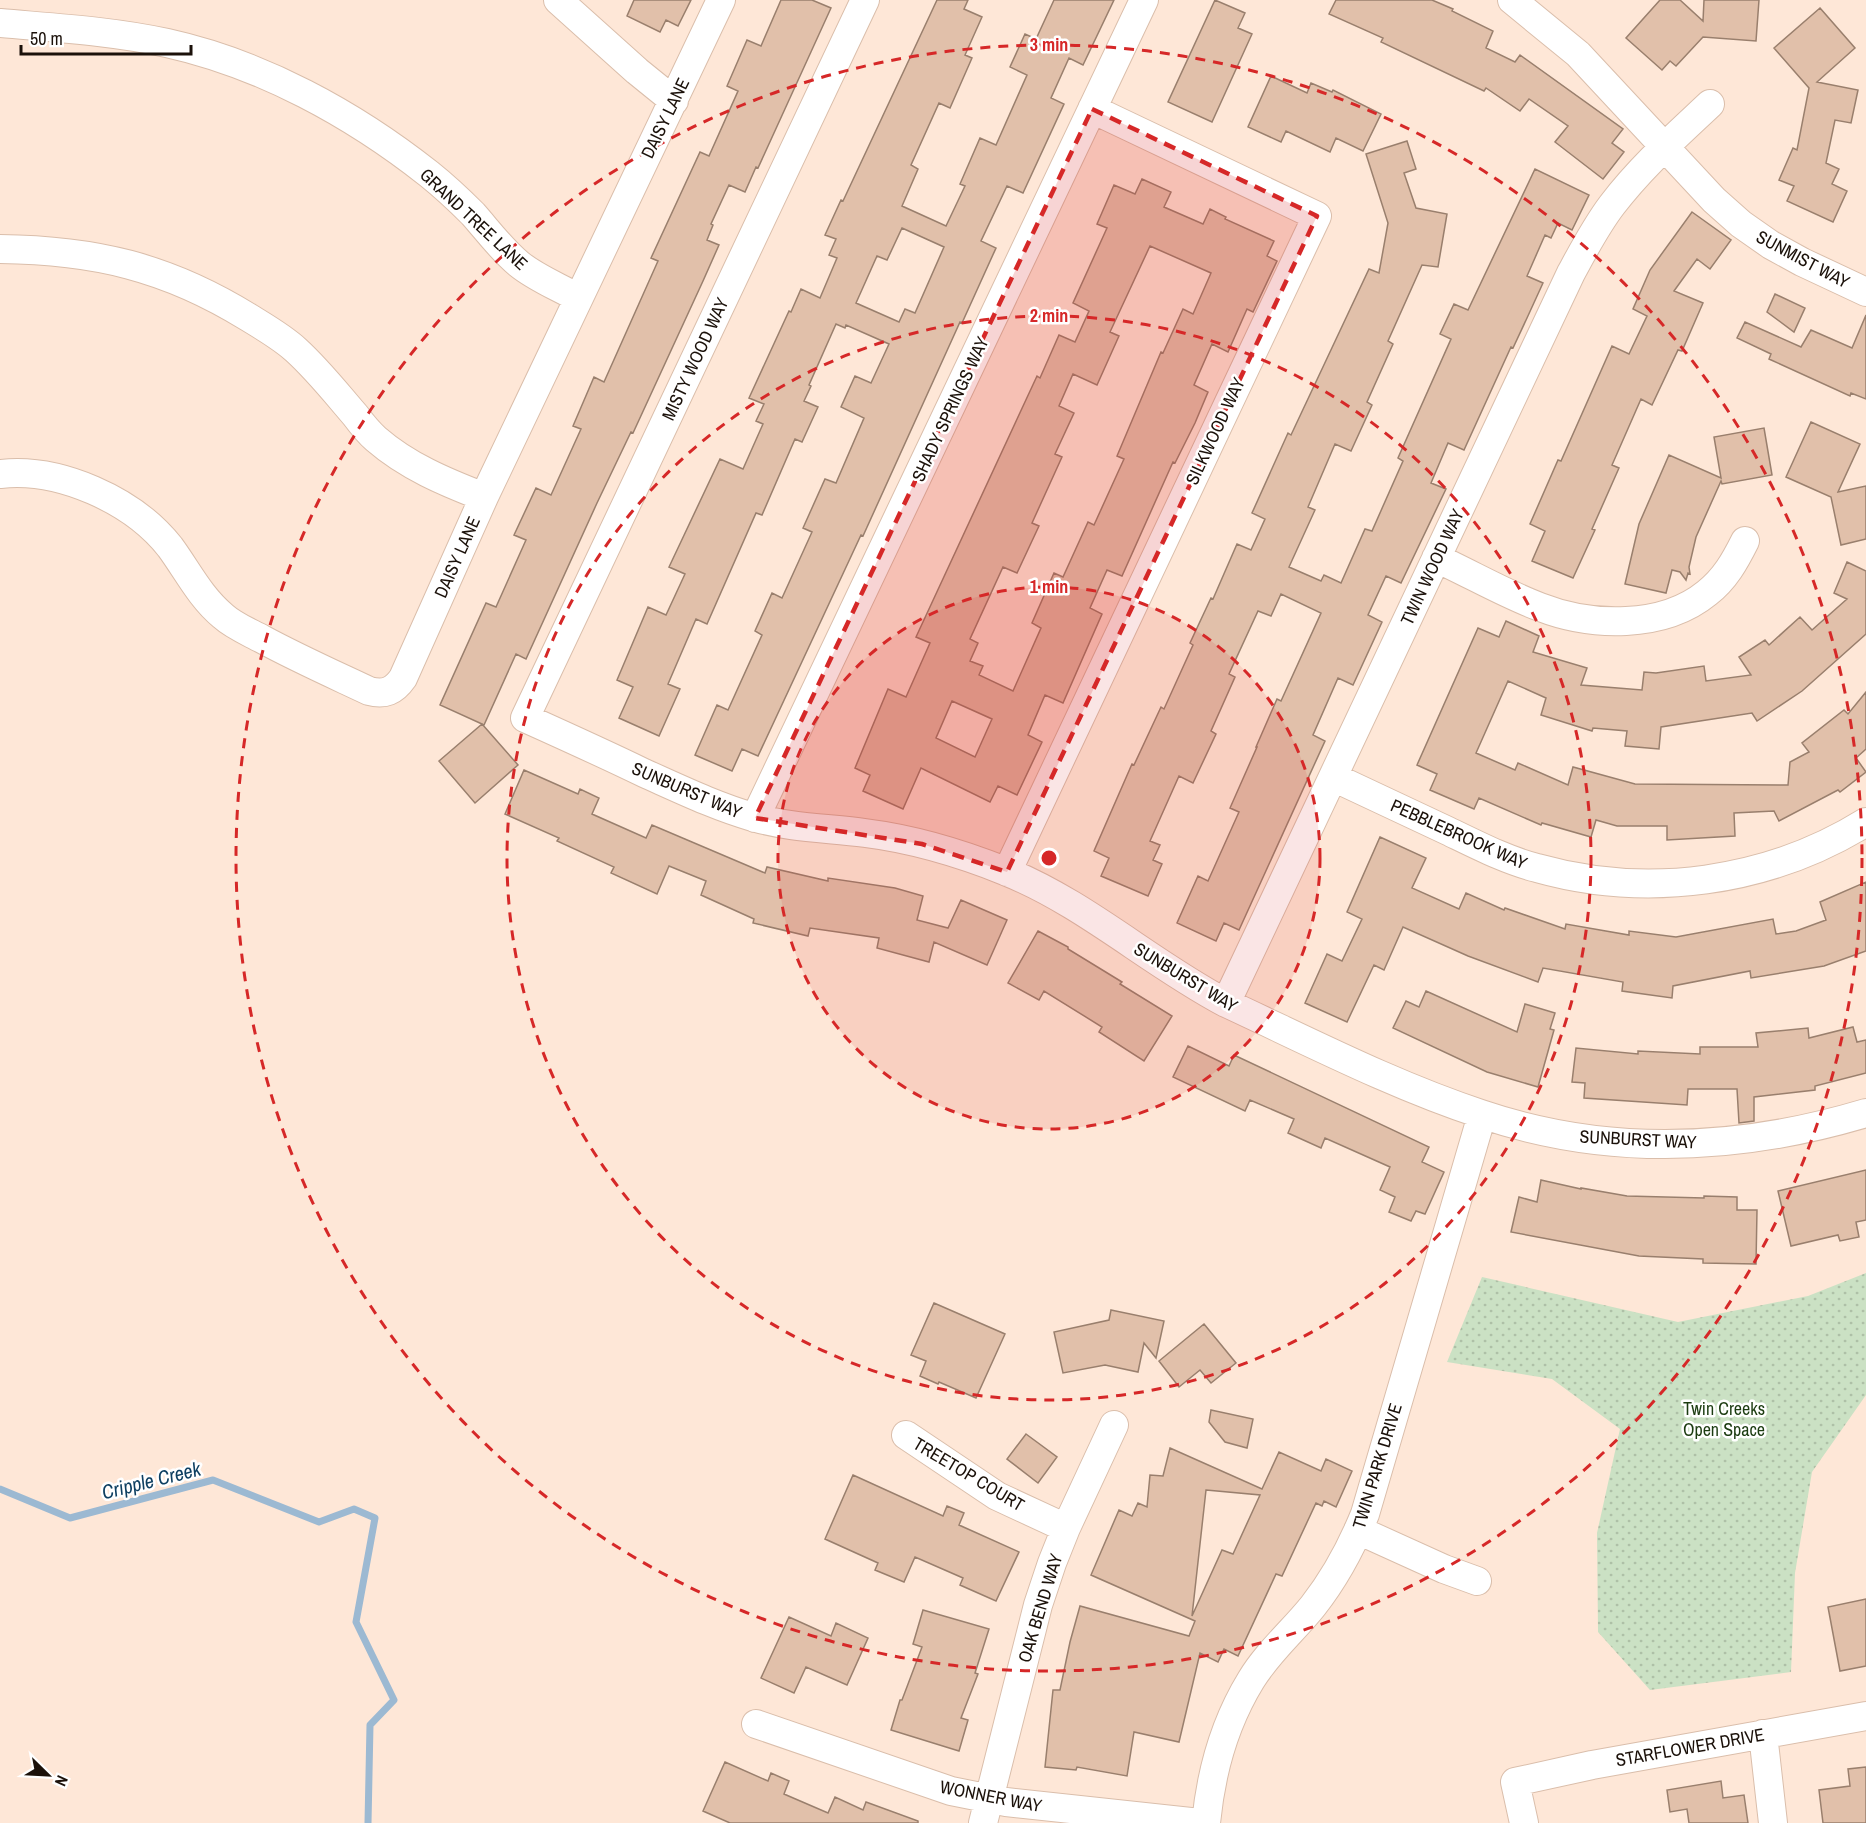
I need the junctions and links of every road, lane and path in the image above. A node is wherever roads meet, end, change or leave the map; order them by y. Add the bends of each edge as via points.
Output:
1 (558, 0) edge
2 (721, 0) edge
3 (865, 0) edge
4 (1144, 0) edge
5 (1512, 0) edge
6 (0, 23) edge
7 (674, 101) junction
8 (1710, 104) dead end
9 (1092, 109) junction
10 (1665, 147) junction
11 (0, 249) edge
12 (1866, 292) edge
13 (578, 298) junction
14 (0, 474) edge
15 (484, 497) junction
16 (1745, 541) dead end
17 (1436, 558) junction
18 (525, 718) joint
19 (1333, 777) junction
20 (755, 818) junction
21 (1866, 822) edge
22 (1007, 872) junction
23 (1226, 1004) junction
24 (1866, 1113) edge
25 (1482, 1115) junction
26 (1114, 1425) dead end
27 (906, 1435) dead end
28 (1066, 1528) junction
29 (1358, 1530) junction
30 (1477, 1581) dead end
31 (1866, 1716) edge
32 (756, 1724) dead end
33 (1763, 1734) junction
34 (986, 1811) edge
35 (1200, 1823) edge
36 (1206, 1823) edge
37 (1524, 1823) edge
38 (1773, 1823) edge

1 - 7 street
2 - 7 street, DAISY LANE
3 - 18 street, MISTY WOOD WAY
4 - 9 street, SHADY SPRINGS WAY
5 - 10 street, SUNMIST WAY via 1578,54
6 - 13 street, GRAND TREE LANE via 167,43 214,56 290,87 370,131 452,194 521,266
7 - 13 street, DAISY LANE
8 - 10 street
9 - 20 street, SHADY SPRINGS WAY
9 - 22 street, SILKWOOD WAY via 1317,216
10 - 12 street, SUNMIST WAY via 1741,224 1802,262
10 - 17 street, TWIN WOOD WAY via 1611,206 1588,241
11 - 15 street via 43,249 118,260 162,274 220,300 294,348 374,438 448,483
13 - 15 street, DAISY LANE
14 - 15 street, DAISY LANE via 38,473 73,482 135,514 165,542 197,588 231,623 291,655 378,693 396,688 403,678
16 - 17 street via 1730,569 1707,594 1670,613 1629,621 1593,620 1540,608
17 - 19 street, TWIN WOOD WAY
18 - 20 street, SUNBURST WAY via 710,802
19 - 21 street, PEBBLEBROOK WAY via 1495,854 1535,868 1619,883 1672,883 1746,873 1826,844
19 - 23 street, TWIN WOOD WAY
20 - 22 street, SUNBURST WAY via 922,844
22 - 23 street, SUNBURST WAY via 1046,890
23 - 25 street, SUNBURST WAY via 1398,1084
24 - 25 street, SUNBURST WAY via 1777,1136 1669,1145 1604,1141 1540,1131
25 - 29 street, TWIN PARK DRIVE
26 - 28 street, OAK BEND WAY
27 - 28 street, TREETOP COURT via 998,1496
28 - 34 street, OAK BEND WAY via 1038,1605
29 - 30 street
29 - 36 street, TWIN PARK DRIVE via 1313,1606 1258,1670 1232,1714 1218,1751
31 - 33 street, STARFLOWER DRIVE
32 - 34 street, WONNER WAY via 951,1791
33 - 37 street, STARFLOWER DRIVE via 1515,1782
33 - 38 street
34 - 35 street, WONNER WAY via 1006,1802

